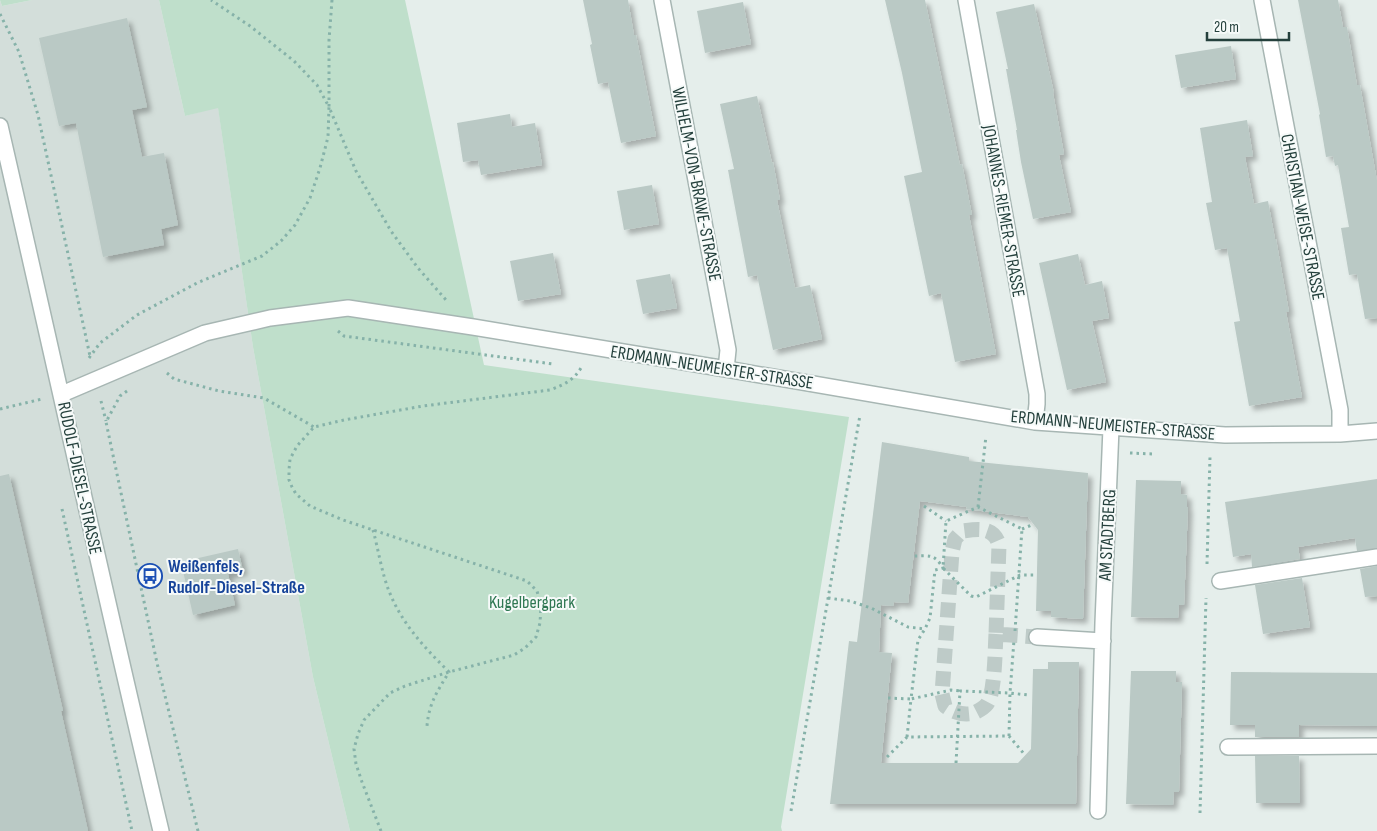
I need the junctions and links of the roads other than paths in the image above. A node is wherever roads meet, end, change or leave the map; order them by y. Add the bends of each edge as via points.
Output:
1 (662, 0) edge
2 (966, 0) edge
3 (1262, 0) edge
4 (0, 126) edge
5 (726, 369) junction
6 (62, 394) junction
7 (1035, 422) junction
8 (1111, 428) junction
9 (1377, 431) edge
10 (1340, 434) junction
11 (1377, 557) edge
12 (1213, 577) road end
13 (1037, 637) tunnel mouth
14 (1103, 641) junction
15 (1377, 746) edge
16 (1228, 747) dead end
17 (1098, 811) dead end
18 (160, 831) edge

1 - 5 street, WILHELM-VON-BRAWE-STRASSE via 728,350
2 - 7 street, JOHANNES-RIEMER-STRASSE via 1037,394
3 - 10 street, CHRISTIAN-WEISE-STRASSE via 1340,410
4 - 6 street, RUDOLF-DIESEL-STRASSE
5 - 6 street, ERDMANN-NEUMEISTER-STRASSE via 348,308 270,318 205,333
5 - 7 street, ERDMANN-NEUMEISTER-STRASSE
6 - 18 street, RUDOLF-DIESEL-STRASSE
7 - 8 street, ERDMANN-NEUMEISTER-STRASSE
8 - 10 street, ERDMANN-NEUMEISTER-STRASSE via 1225,435
8 - 14 street, AM STADTBERG
9 - 10 street, ERDMANN-NEUMEISTER-STRASSE
11 - 12 street
13 - 14 street
14 - 17 street, AM STADTBERG
15 - 16 street

